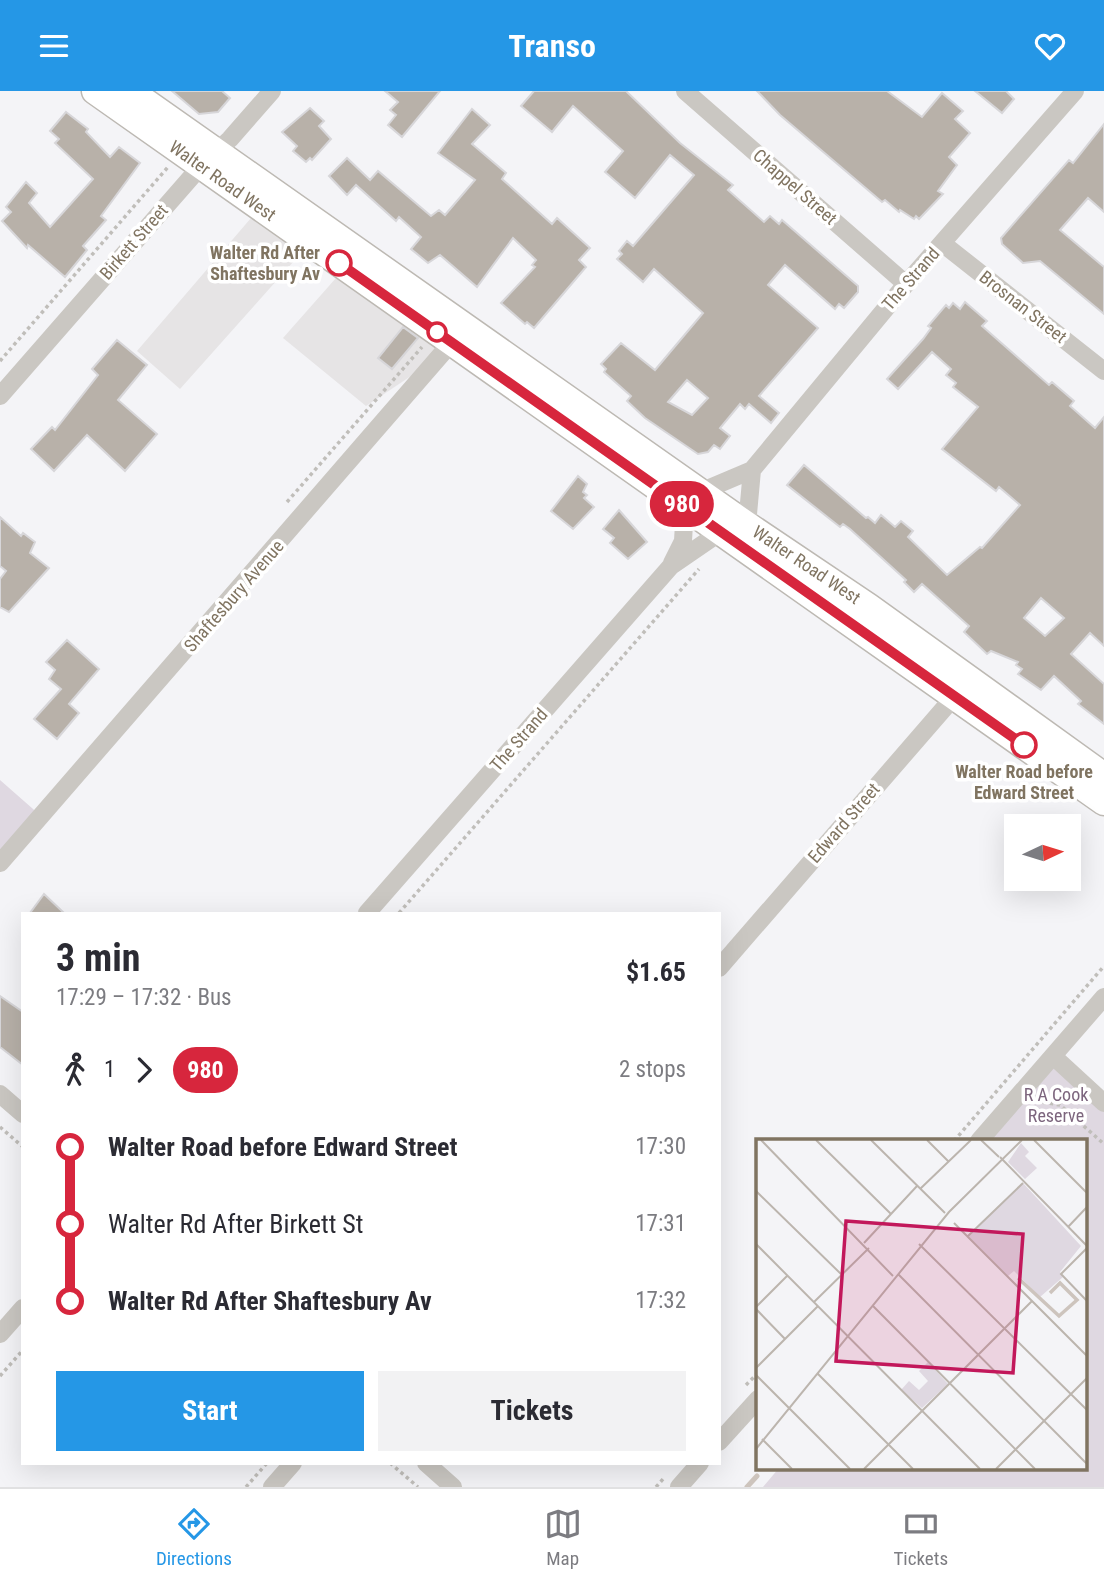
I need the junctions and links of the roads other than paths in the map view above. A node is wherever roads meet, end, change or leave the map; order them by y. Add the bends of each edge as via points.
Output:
1 (95, 91) edge
2 (130, 91) edge
3 (271, 91) edge
4 (685, 91) edge
5 (1075, 91) edge
6 (209, 159) junction
7 (942, 243) junction
8 (906, 284) junction
9 (459, 334) junction
10 (1104, 371) edge
11 (0, 396) edge
12 (752, 470) junction
13 (693, 499) junction
14 (735, 528) junction
15 (671, 566) junction
16 (962, 687) junction
17 (1104, 776) edge
18 (1104, 802) edge
19 (0, 863) edge
20 (368, 912) edge
21 (721, 966) edge
22 (1104, 997) edge
23 (1053, 1056) junction
24 (0, 1094) edge
25 (1104, 1103) edge
26 (21, 1112) edge
27 (980, 1139) edge
28 (21, 1310) edge
29 (0, 1334) edge
30 (756, 1401) edge
31 (721, 1440) edge
32 (291, 1465) edge
33 (428, 1465) edge
34 (698, 1465) edge
35 (272, 1487) edge
36 (453, 1487) edge
37 (679, 1487) edge

1 - 6 main road, Walter Road West
2 - 6 main road, Walter Road West
3 - 6 street, Birkett Street
4 - 8 street, Chappel Street
5 - 7 street, The Strand
6 - 9 main road, Walter Road West
6 - 11 street, Birkett Street
7 - 8 street, The Strand
7 - 10 street, Brosnan Street
8 - 12 street, The Strand
9 - 13 main road, Walter Road West
9 - 19 street, Shaftesbury Avenue
12 - 13 street, The Strand
12 - 14 street
13 - 14 main road, Walter Road West
13 - 15 street, The Strand via 683,541
14 - 15 street, The Strand
14 - 16 main road, Walter Road West
15 - 20 street, The Strand
16 - 17 main road, Walter Road West
16 - 18 main road, Walter Road West
16 - 21 street, Edward Street
22 - 23 street
23 - 25 street
23 - 27 street
24 - 26 street
28 - 29 street
30 - 31 street
32 - 35 street
33 - 36 street
34 - 37 street

